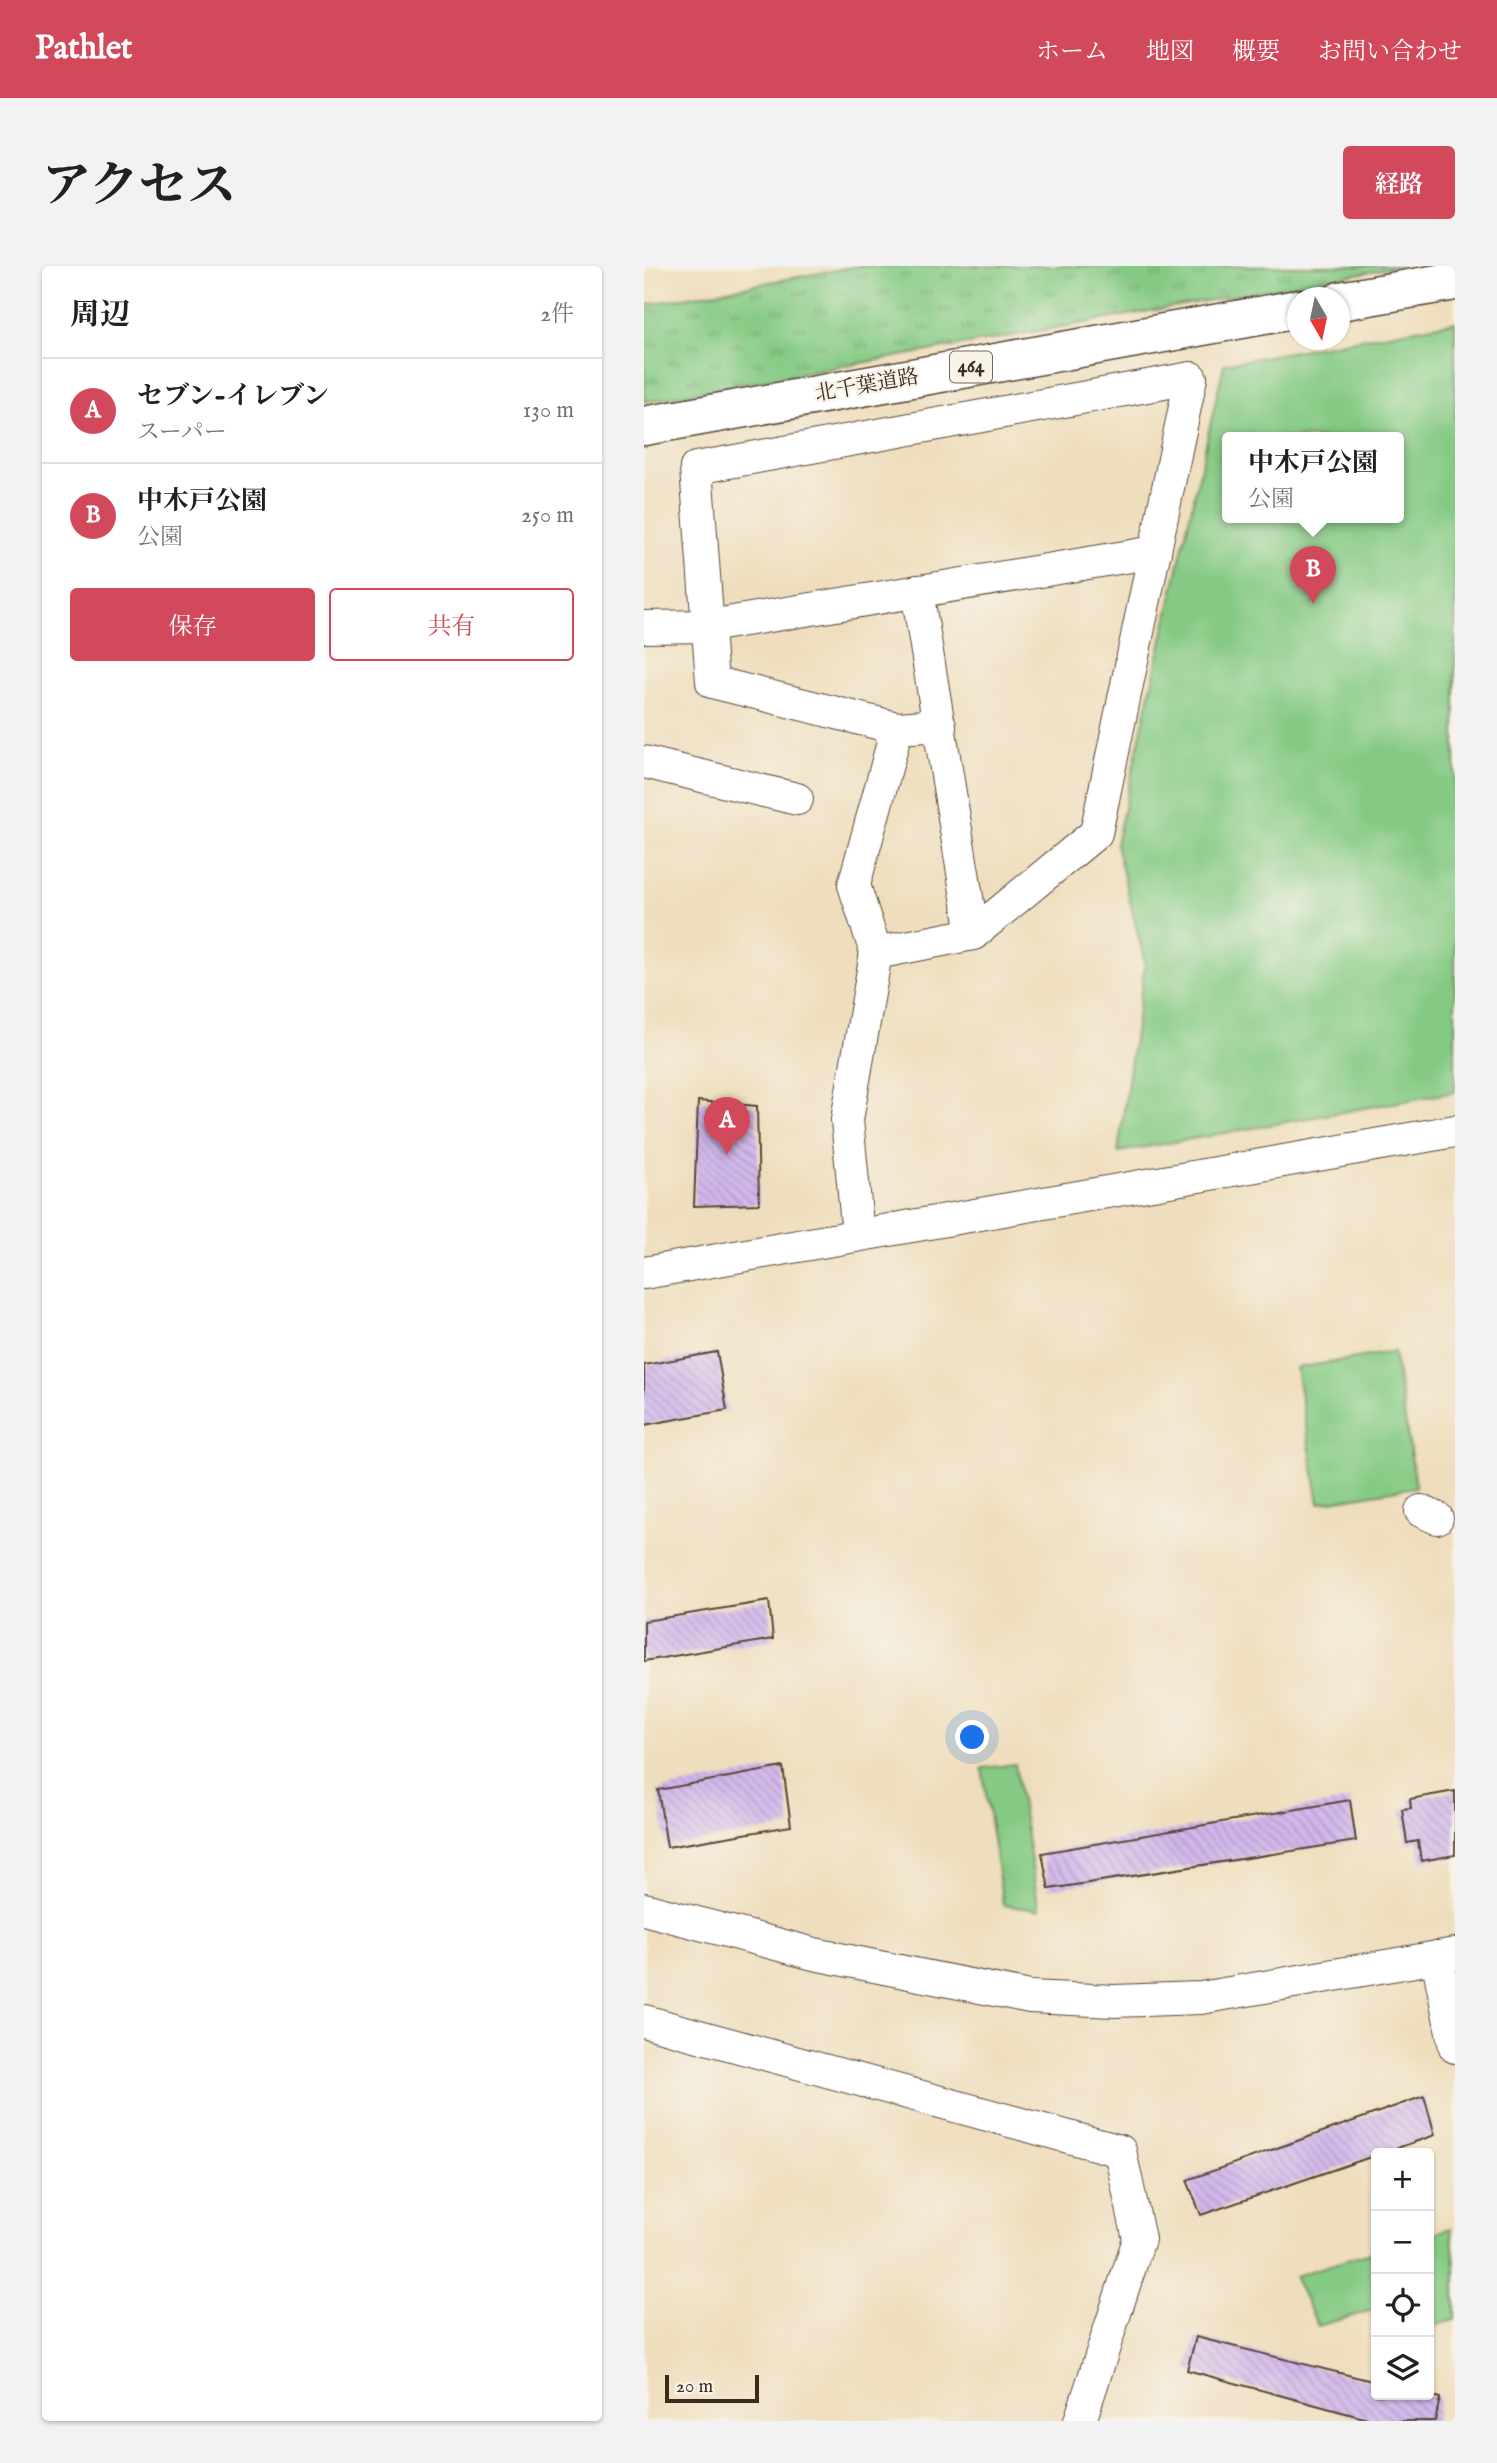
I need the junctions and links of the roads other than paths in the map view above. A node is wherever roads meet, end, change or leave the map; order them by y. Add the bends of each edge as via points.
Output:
1 (1455, 281) edge
2 (1350, 299) edge
3 (1287, 311) edge
4 (644, 426) edge
5 (1155, 552) junction
6 (918, 591) junction
7 (644, 626) edge
8 (709, 626) junction
9 (940, 725) junction
10 (897, 727) junction
11 (644, 762) edge
12 (797, 799) dead end
13 (973, 934) junction
14 (876, 953) junction
15 (1455, 1131) edge
16 (858, 1235) junction
17 (644, 1273) edge
18 (644, 1909) edge
19 (1446, 1955) edge
20 (644, 2021) edge
21 (1455, 2047) edge
22 (1080, 2421) edge

1 - 2 highway
3 - 4 highway, 北千葉道路 / 464
5 - 6 street
5 - 8 street via 1191,377 696,468
5 - 13 street via 1096,833
6 - 8 street
6 - 9 street
7 - 8 street
8 - 10 street via 712,682
9 - 10 street
9 - 13 street
10 - 14 street via 853,885
11 - 12 street
13 - 14 street
14 - 16 street via 847,1120
15 - 16 street
16 - 17 street
18 - 19 street via 814,1954 1030,1997 1114,2001 1201,1998
19 - 21 street
20 - 22 street via 1120,2151 1139,2239

